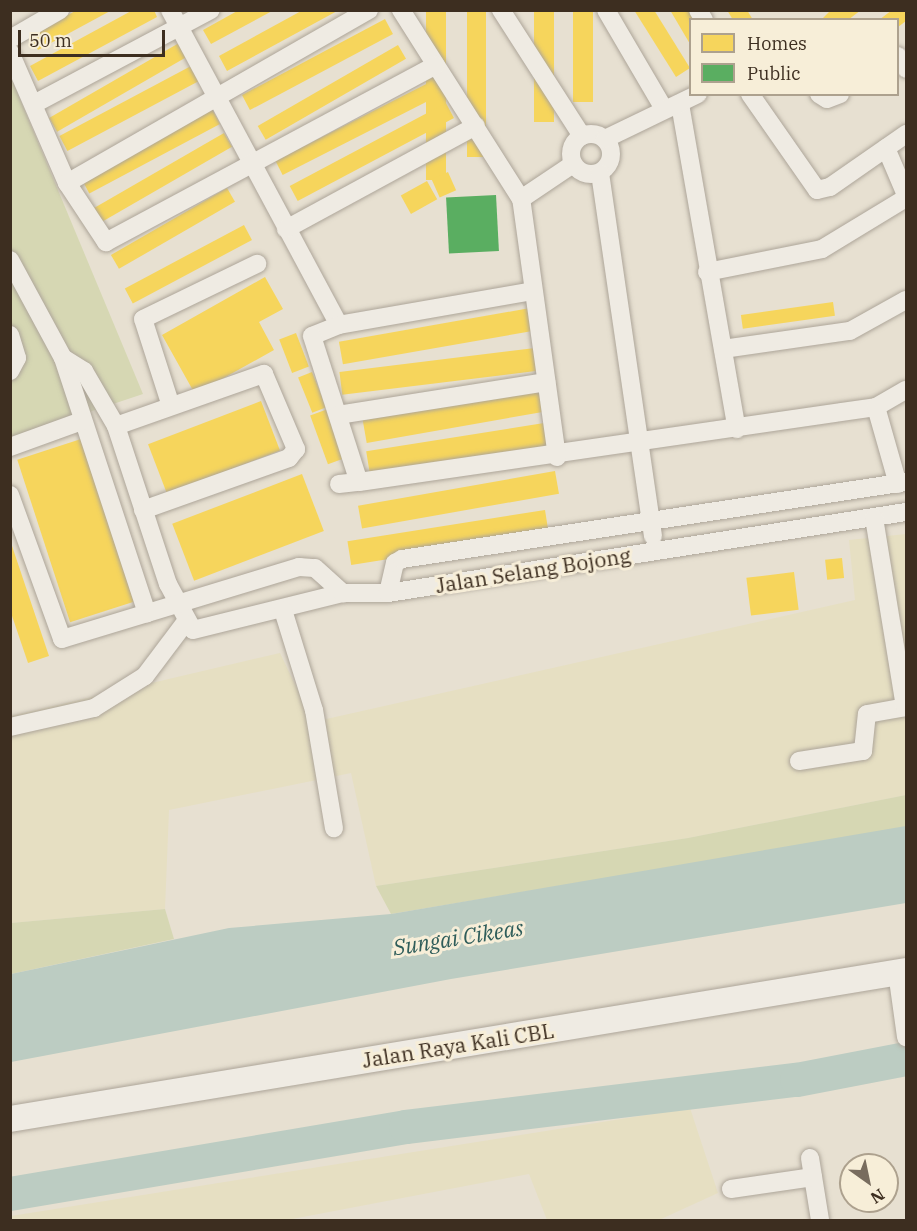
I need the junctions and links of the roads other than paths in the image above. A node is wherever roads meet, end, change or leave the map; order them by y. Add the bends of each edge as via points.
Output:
1 (60, 10) edge
2 (170, 10) edge
3 (211, 10) edge
4 (369, 10) edge
5 (401, 10) edge
6 (501, 10) edge
7 (606, 10) edge
8 (179, 30) junction
9 (10, 39) edge
10 (10, 52) edge
11 (436, 65) junction
12 (694, 96) edge
13 (751, 96) edge
14 (216, 100) junction
15 (33, 104) junction
16 (672, 106) junction
17 (476, 126) junction
18 (906, 134) edge
19 (582, 136) junction
20 (605, 139) junction
21 (886, 148) junction
22 (573, 164) junction
23 (250, 166) junction
24 (600, 173) junction
25 (67, 183) junction
26 (906, 196) edge
27 (520, 199) junction
28 (286, 229) junction
29 (10, 260) edge
30 (257, 264) dead end
31 (707, 272) junction
32 (533, 291) junction
33 (906, 300) edge
34 (339, 326) junction
35 (10, 335) edge
36 (723, 349) junction
37 (63, 358) junction
38 (10, 371) edge
39 (546, 382) junction
40 (906, 390) edge
41 (102, 400) junction
42 (170, 403) junction
43 (876, 407) junction
44 (80, 413) junction
45 (338, 415) junction
46 (116, 426) junction
47 (737, 429) junction
48 (638, 443) junction
49 (10, 447) edge
50 (557, 457) junction
51 (359, 482) junction
52 (902, 483) edge
53 (339, 484) dead end
54 (10, 495) edge
55 (143, 510) junction
56 (906, 512) edge
57 (874, 518) junction
58 (650, 525) junction
59 (656, 550) junction
60 (343, 593) junction
61 (388, 593) junction
62 (162, 609) junction
63 (283, 610) junction
64 (186, 623) junction
65 (10, 727) edge
66 (800, 761) dead end
67 (334, 828) dead end
68 (902, 971) edge
69 (906, 1037) edge
70 (10, 1119) edge
71 (810, 1158) dead end
72 (813, 1177) junction
73 (732, 1190) dead end
74 (820, 1221) edge

1 - 9 street
2 - 8 street
3 - 8 street
4 - 14 street
5 - 11 street
6 - 19 street
7 - 16 street
8 - 14 street
8 - 15 street
10 - 15 street
11 - 17 street
11 - 23 street
12 - 16 street
13 - 21 street via 816,190 830,187
14 - 23 street
14 - 25 street
15 - 25 street
16 - 20 street
16 - 31 street
17 - 27 street
17 - 28 street
18 - 21 street
19 - 20 street
19 - 22 street via 572,148
20 - 24 street via 611,161
21 - 26 street
22 - 24 street via 585,174
22 - 27 street
23 - 25 street via 106,242
23 - 28 street
24 - 48 street
26 - 31 street via 822,249
27 - 32 street
28 - 34 street
29 - 37 street
30 - 42 street via 142,319
31 - 36 street
32 - 34 street
32 - 39 street
33 - 36 street via 850,331
34 - 45 street via 309,340
35 - 38 street via 16,358
36 - 47 street
37 - 41 street via 84,371
37 - 44 street
39 - 45 street
39 - 50 street
40 - 43 street
41 - 44 street via 88,396
41 - 46 street
42 - 46 street
42 - 55 street via 268,374 296,454
43 - 47 street
43 - 52 street
44 - 49 street
44 - 62 street
45 - 51 street
46 - 55 street
47 - 48 street
48 - 50 street
48 - 58 street
50 - 51 street
51 - 53 street
52 - 58 street
54 - 62 street via 62,639
55 - 62 street
56 - 57 street, Jalan Selang Bojong
57 - 59 street, Jalan Selang Bojong via 755,540
57 - 66 street via 905,707 867,714 862,751
58 - 59 street
58 - 61 street via 402,560 395,563
59 - 61 street, Jalan Selang Bojong
60 - 61 street, Jalan Selang Bojong
60 - 62 street via 309,566
60 - 63 street, Jalan Selang Bojong
62 - 64 street
63 - 64 street, Jalan Selang Bojong via 197,631
63 - 67 street via 314,710
64 - 65 street via 145,676 94,708
68 - 69 street
68 - 70 main road, Jalan Raya Kali CBL
71 - 72 street
72 - 73 street
72 - 74 street

